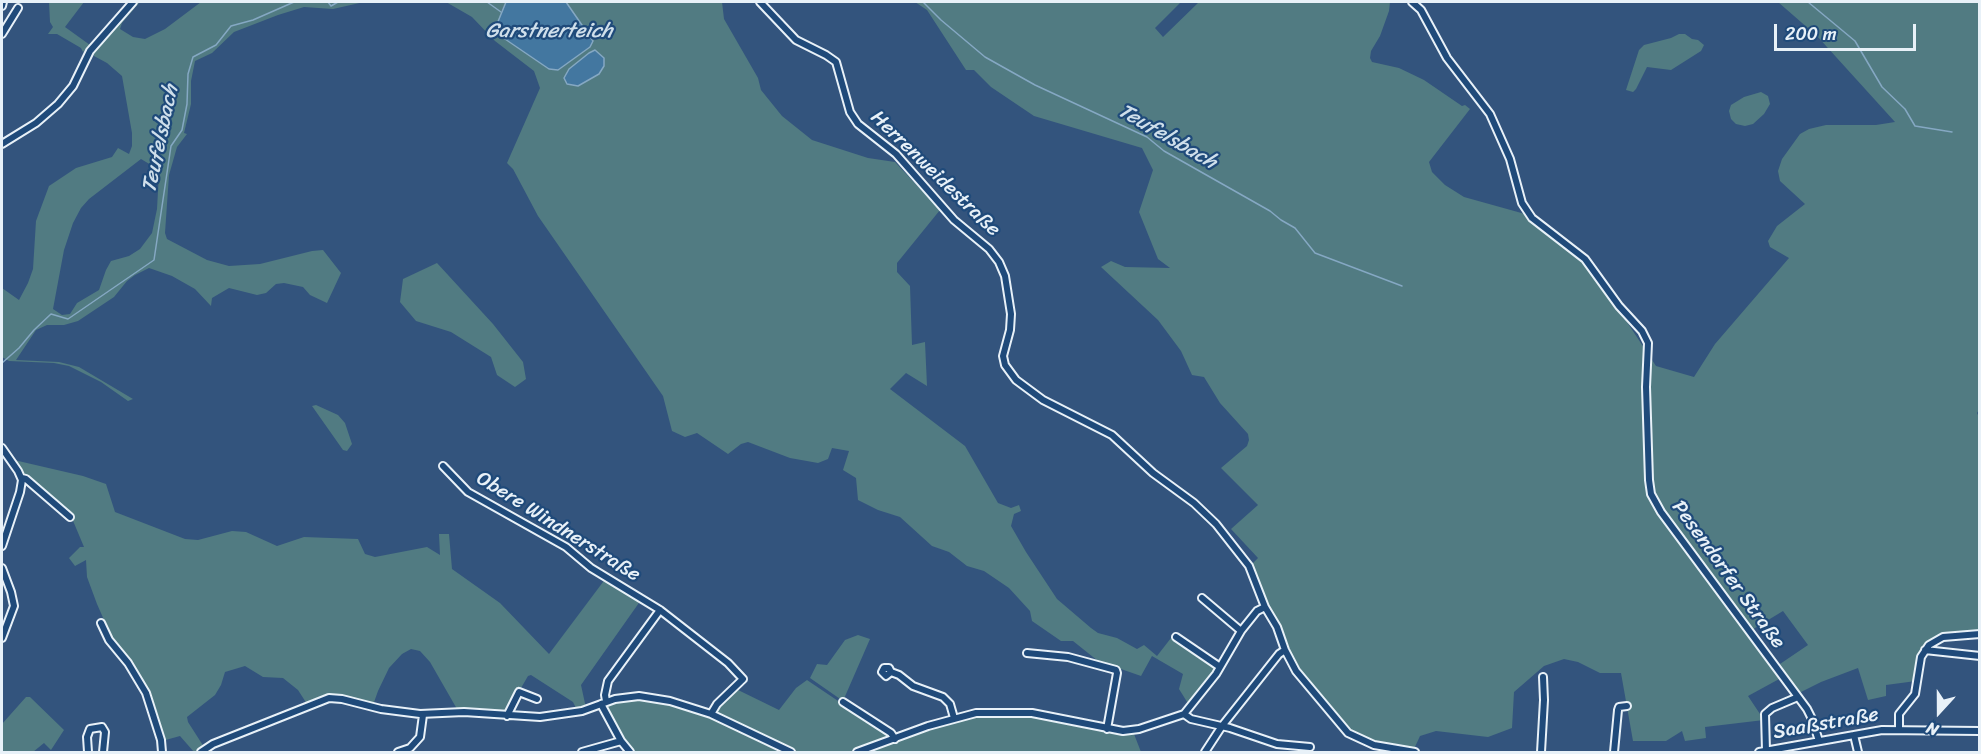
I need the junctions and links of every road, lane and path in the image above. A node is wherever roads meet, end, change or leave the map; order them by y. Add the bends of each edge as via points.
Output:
1 (3, 2) edge
2 (133, 2) edge
3 (760, 2) edge
4 (1412, 2) edge
5 (2, 6) edge
6 (18, 8) dead end
7 (2, 34) edge
8 (2, 144) edge
9 (2, 448) edge
10 (443, 466) dead end
11 (22, 478) junction
12 (70, 517) dead end
13 (2, 546) edge
14 (2, 568) edge
15 (1202, 598) dead end
16 (1265, 607) junction
17 (660, 610) junction
18 (101, 623) dead end
19 (1241, 631) junction
20 (1980, 634) edge
21 (1176, 637) dead end
22 (2, 638) edge
23 (1285, 650) junction
24 (1925, 650) junction
25 (1027, 653) dead end
26 (1980, 656) edge
27 (1220, 668) junction
28 (891, 672) dead end
29 (1543, 677) dead end
30 (1798, 697) junction
31 (537, 699) dead end
32 (843, 702) dead end
33 (604, 703) junction
34 (1627, 706) dead end
35 (711, 714) junction
36 (1184, 714) junction
37 (423, 715) junction
38 (507, 716) junction
39 (954, 718) junction
40 (1222, 726) junction
41 (1107, 729) junction
42 (1899, 729) junction
43 (1980, 731) edge
44 (1854, 735) junction
45 (895, 738) junction
46 (621, 741) junction
47 (1819, 741) junction
48 (1310, 747) dead end
49 (1782, 750) edge
50 (1411, 752) edge
51 (1763, 752) edge
52 (87, 753) edge
53 (103, 753) edge
54 (162, 753) edge
55 (201, 753) edge
56 (398, 753) edge
57 (582, 753) edge
58 (630, 753) edge
59 (791, 753) edge
60 (857, 753) edge
61 (1205, 753) edge
62 (1541, 753) edge
63 (1614, 753) edge
64 (1858, 753) edge

1 - 5 street
2 - 8 street via 90,51 73,86 58,104
3 - 16 street, Herrenweidestraße via 789,34 836,62 850,112 858,124 902,160 954,220 999,262 1011,314 1003,356 1016,380 1049,403 1112,435 1210,518 1245,559
4 - 30 street, Pesendorfer Straße via 1490,114 1510,159 1522,203 1532,218 1585,259 1642,331 1648,343 1647,445 1651,494
6 - 7 street
9 - 11 street
10 - 17 street, Obere Windnerstraße via 472,494 566,547 591,568
11 - 12 street
11 - 13 street
14 - 22 street via 14,606
15 - 19 street
16 - 19 street
16 - 23 street, Herrenweidestraße
17 - 33 street via 608,681
17 - 35 street, Obere Windnerstraße via 744,679
18 - 54 street via 146,693
19 - 27 street
20 - 24 street via 1943,637
21 - 27 street
23 - 40 street
23 - 50 street, Herrenweidestraße via 1300,678 1348,733 1374,745
24 - 26 street
24 - 42 street, Saaßstraße via 1915,694 1899,714
25 - 41 street via 1068,657 1116,670
27 - 36 street
28 - 39 street via 913,686 943,697
29 - 62 street
30 - 47 street, Pesendorfer Straße via 1812,718
30 - 51 street via 1765,714
31 - 38 street via 519,692
32 - 45 street
33 - 35 street via 626,697 652,697
33 - 38 street via 555,716
33 - 46 street
34 - 63 street via 1618,710
35 - 59 street
36 - 40 street
36 - 41 street via 1131,731
37 - 38 street via 464,711
37 - 55 street via 329,698 213,744
37 - 56 street via 420,737 410,748
39 - 41 street via 1020,711
39 - 45 street
40 - 48 street via 1277,744
40 - 61 street
42 - 43 street, Saaßstraße
42 - 44 street, Saaßstraße
44 - 47 street, Saaßstraße
44 - 64 street
45 - 60 street
46 - 57 street
46 - 58 street
47 - 49 street, Saaßstraße
49 - 51 street, Saaßstraße
52 - 53 street via 90,729 102,727

